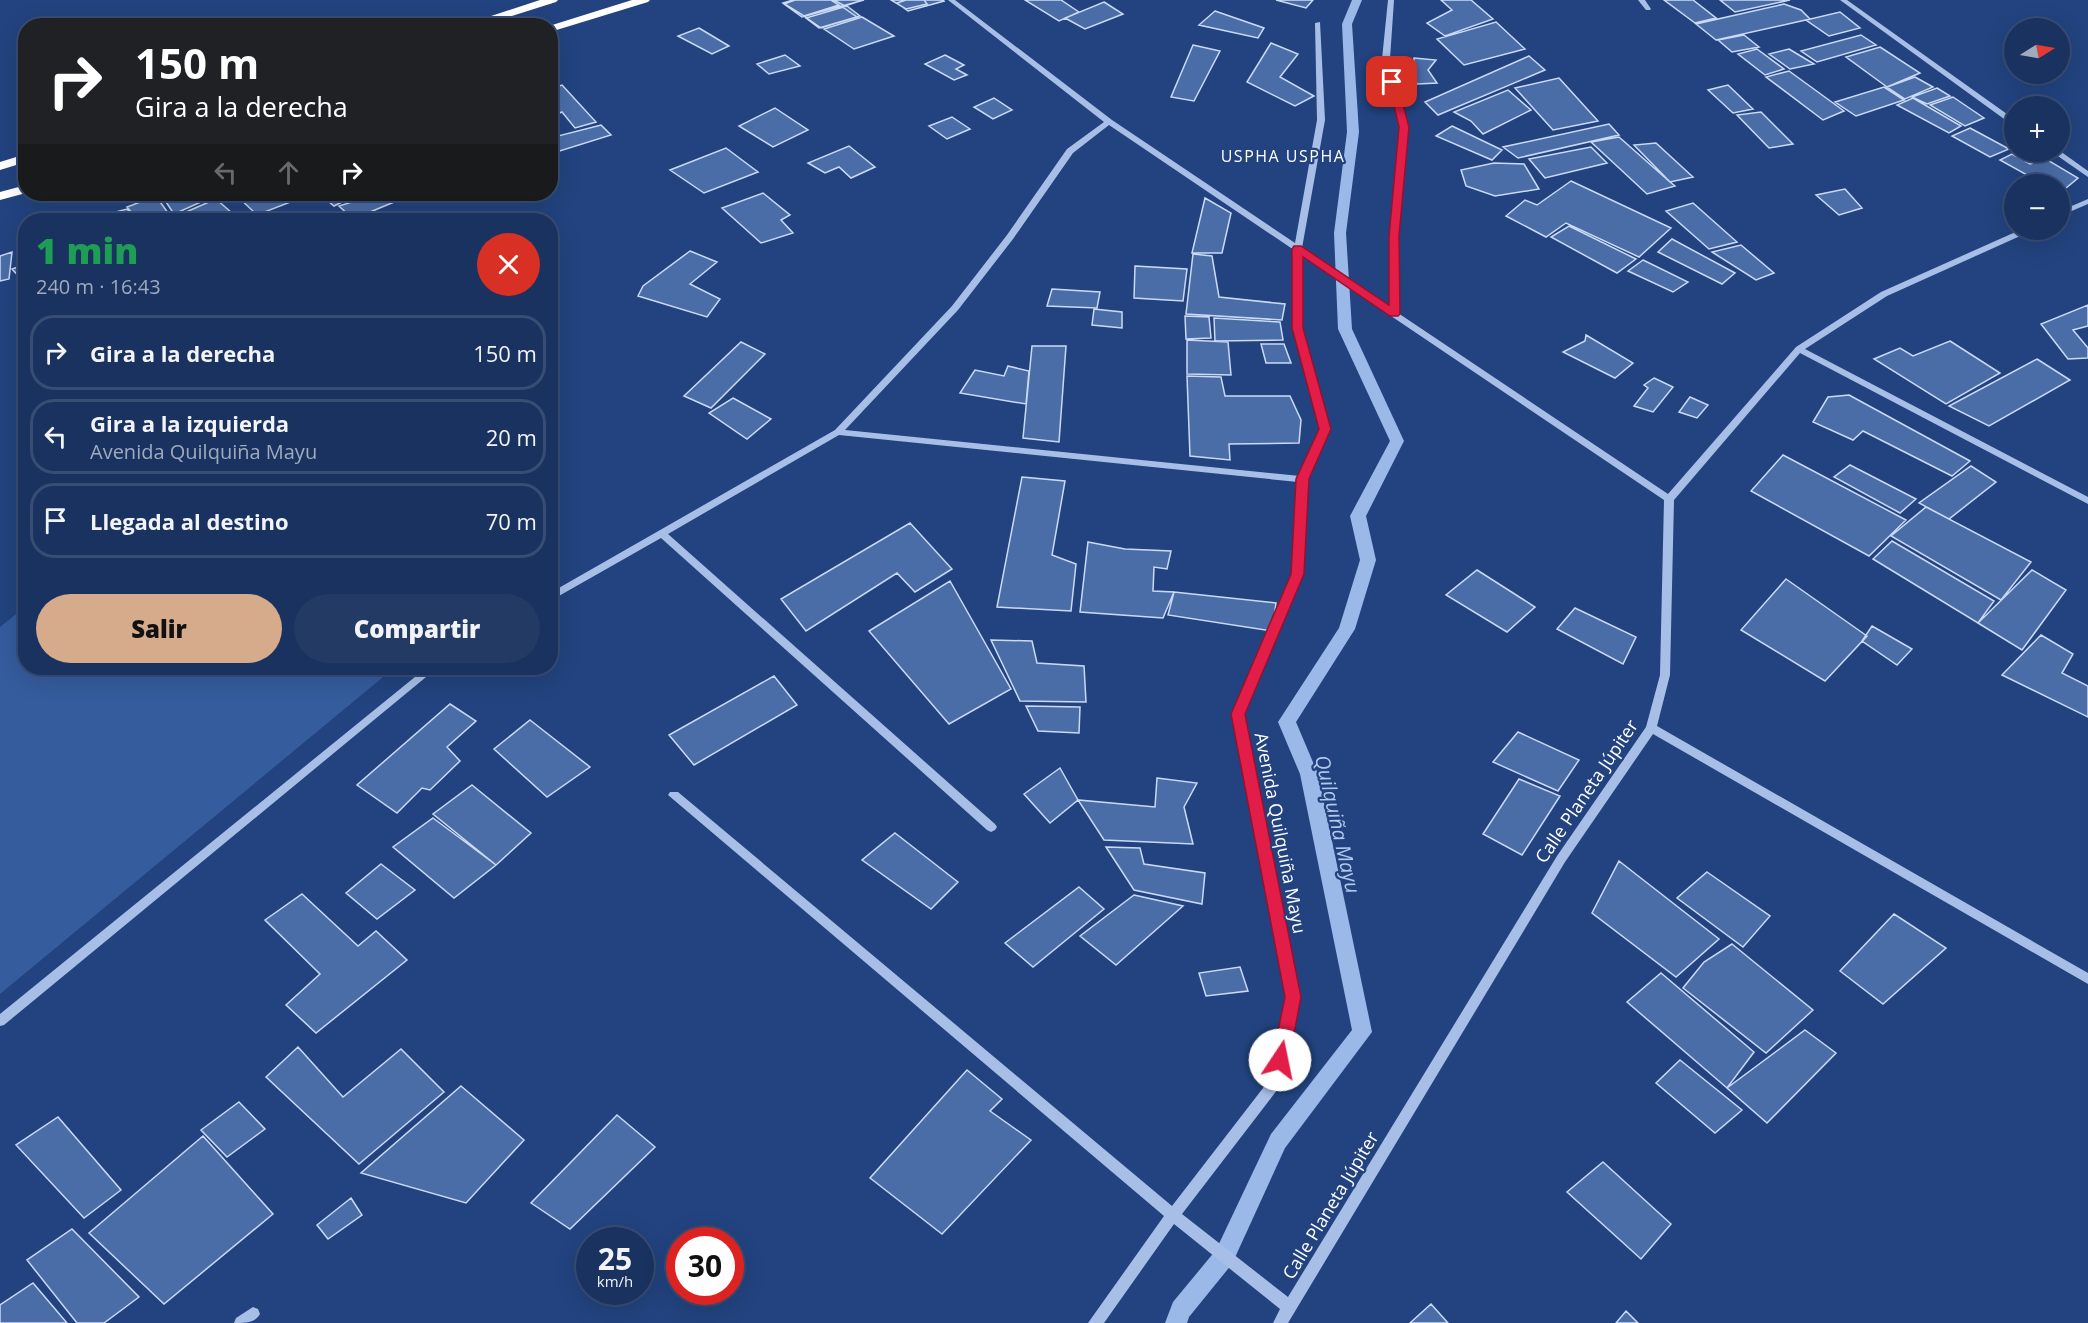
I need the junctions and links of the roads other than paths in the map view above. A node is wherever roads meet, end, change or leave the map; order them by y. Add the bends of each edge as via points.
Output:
1 (552, 0) edge
2 (644, 0) edge
3 (951, 0) edge
4 (1391, 0) edge
5 (1641, 0) edge
6 (1843, 0) edge
7 (1648, 9) dead end
8 (493, 18) edge
9 (1318, 23) dead end
10 (558, 27) edge
11 (2004, 115) edge
12 (1109, 122) junction
13 (18, 160) edge
14 (2070, 162) edge
15 (0, 166) edge
16 (2088, 175) edge
17 (18, 191) edge
18 (0, 196) edge
19 (2088, 201) edge
20 (2070, 209) edge
21 (2004, 240) edge
22 (1298, 249) junction
23 (1394, 314) junction
24 (1799, 349) junction
25 (838, 432) junction
26 (1303, 479) junction
27 (1669, 499) junction
28 (2088, 501) edge
29 (661, 534) junction
30 (558, 593) edge
31 (423, 675) edge
32 (1651, 728) junction
33 (674, 795) dead end
34 (991, 827) dead end
35 (2088, 979) edge
36 (0, 1021) edge
37 (1173, 1215) junction
38 (1289, 1307) junction
39 (253, 1314) dead end
40 (241, 1323) edge
41 (1095, 1323) edge
42 (1280, 1323) edge

1 - 8 highway
2 - 10 highway
3 - 12 street
4 - 23 street via 1386,59 1404,127 1394,236
5 - 7 street
6 - 11 street
9 - 22 street, Avenida Quilquiña Mayu via 1321,120
12 - 22 street
12 - 25 street via 1070,151 955,308
13 - 15 highway
14 - 16 street
17 - 18 highway
19 - 20 street
21 - 24 street via 1884,294
22 - 23 street
22 - 26 street, Avenida Quilquiña Mayu via 1297,328 1325,429
23 - 27 street
24 - 27 street
24 - 28 street
25 - 26 street
25 - 29 street
26 - 37 street, Avenida Quilquiña Mayu via 1297,574 1238,714 1293,997 1276,1081
27 - 32 street, Calle Planeta Júpiter via 1665,675
29 - 30 street
29 - 34 street
31 - 36 street
32 - 35 street
32 - 38 street, Calle Planeta Júpiter via 1561,859
33 - 37 street
37 - 38 street
37 - 41 street, Avenida Quilquiña Mayu
38 - 42 street
39 - 40 street

